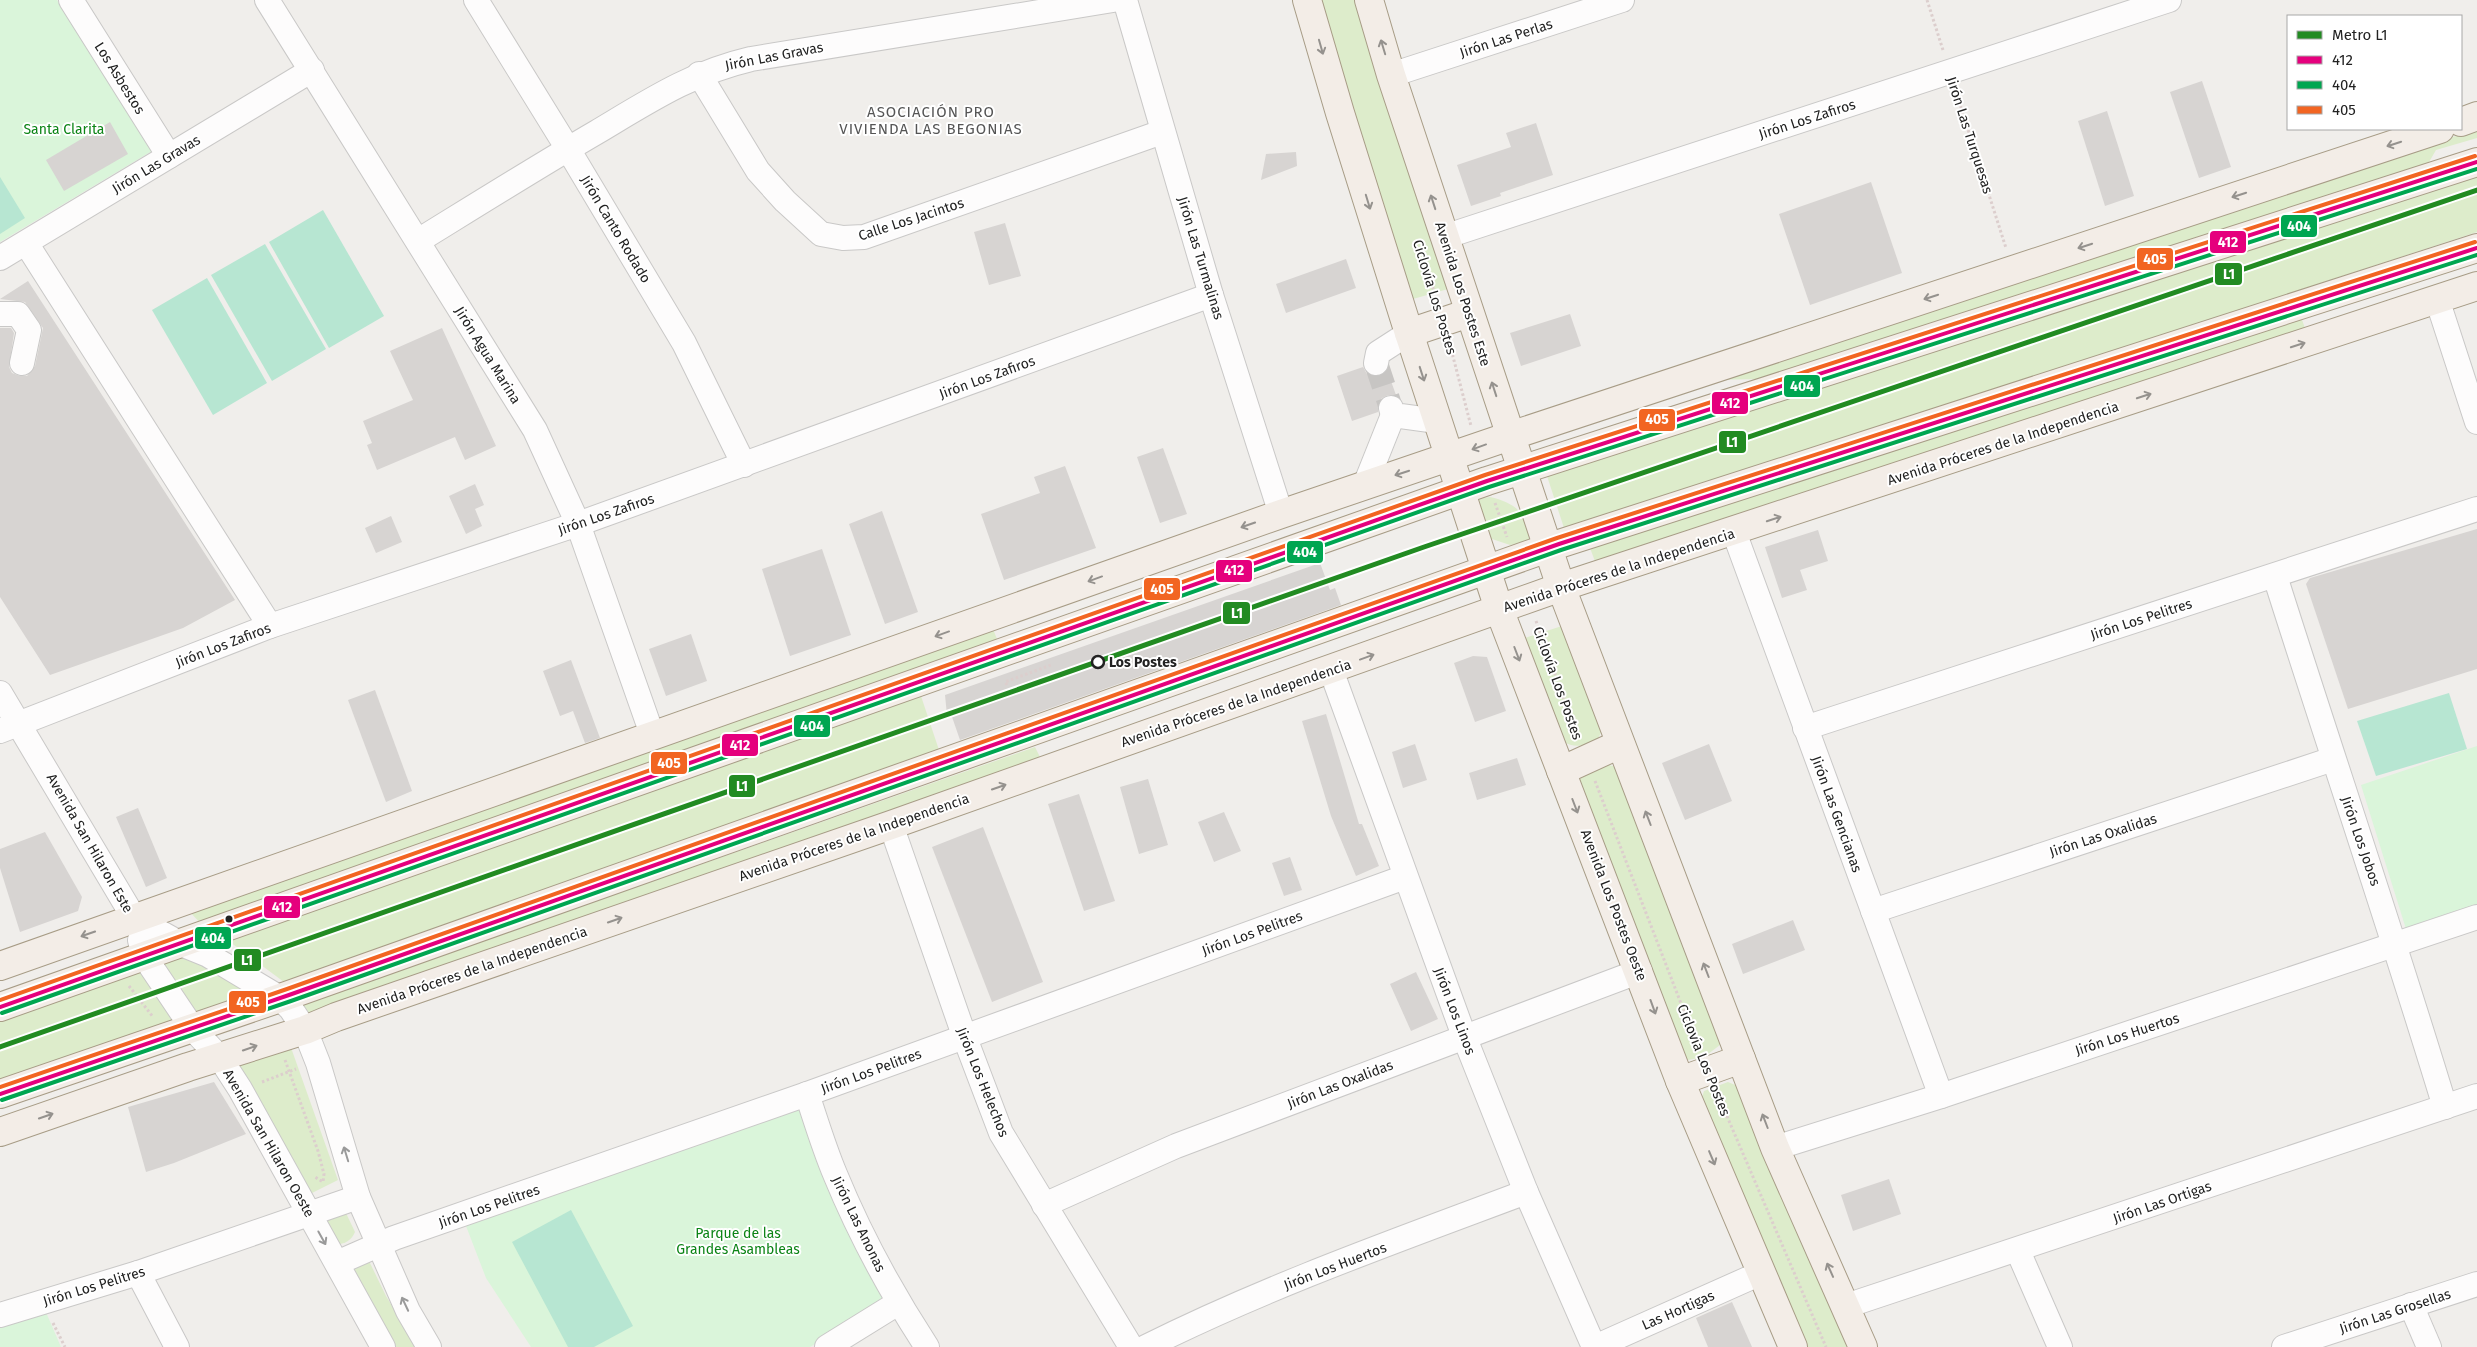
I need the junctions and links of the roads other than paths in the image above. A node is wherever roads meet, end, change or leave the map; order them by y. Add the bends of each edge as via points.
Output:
1 (71, 0) edge
2 (267, 0) edge
3 (476, 0) edge
4 (1113, 0) edge
5 (1125, 0) edge
6 (1307, 0) edge
7 (1369, 0) edge
8 (1622, 0) edge
9 (2169, 0) edge
10 (312, 70) junction
11 (699, 74) junction
12 (1391, 75) junction
13 (2477, 116) edge
14 (2462, 122) edge
15 (2437, 130) edge
16 (1162, 132) junction
17 (568, 149) junction
18 (169, 156) junction
19 (2477, 162) edge
20 (1444, 237) junction
21 (418, 241) junction
22 (26, 243) junction
23 (2477, 248) edge
24 (0, 258) edge
25 (2477, 286) edge
26 (1211, 295) junction
27 (2437, 299) junction
28 (1470, 313) junction
29 (0, 314) edge
30 (1409, 333) junction
31 (22, 363) dead end
32 (1376, 363) dead end
33 (1437, 421) junction
34 (2477, 422) edge
35 (1510, 436) junction
36 (1448, 458) junction
37 (744, 465) junction
38 (1521, 470) junction
39 (1365, 485) junction
40 (1460, 490) junction
41 (2477, 509) edge
42 (1281, 514) junction
43 (578, 524) junction
44 (1734, 532) junction
45 (1547, 549) junction
46 (1486, 571) junction
47 (2275, 576) junction
48 (1561, 587) junction
49 (1499, 609) junction
50 (270, 626) junction
51 (1332, 670) junction
52 (0, 693) edge
53 (10, 728) edge
54 (1805, 728) junction
55 (653, 737) junction
56 (1620, 744) junction
57 (2333, 760) junction
58 (1561, 770) junction
59 (890, 825) junction
60 (1405, 877) junction
61 (1873, 911) junction
62 (2477, 917) edge
63 (134, 918) junction
64 (181, 944) junction
65 (2396, 945) junction
66 (144, 956) junction
67 (0, 966) edge
68 (1640, 971) junction
69 (280, 998) junction
70 (0, 1007) edge
71 (193, 1029) junction
72 (305, 1030) junction
73 (1464, 1036) junction
74 (965, 1038) junction
75 (220, 1058) junction
76 (1741, 1059) junction
77 (1680, 1081) junction
78 (0, 1094) edge
79 (807, 1094) junction
80 (1941, 1096) junction
81 (2477, 1096) edge
82 (2445, 1107) junction
83 (0, 1132) edge
84 (1775, 1148) junction
85 (1526, 1192) junction
86 (358, 1197) junction
87 (1044, 1205) junction
88 (309, 1214) junction
89 (378, 1244) junction
90 (2018, 1251) junction
91 (337, 1263) junction
92 (138, 1273) junction
93 (1761, 1273) junction
94 (2477, 1284) edge
95 (898, 1303) junction
96 (2411, 1305) junction
97 (1846, 1306) junction
98 (0, 1315) edge
99 (177, 1347) edge
100 (383, 1347) edge
101 (429, 1347) edge
102 (827, 1347) edge
103 (927, 1347) edge
104 (1131, 1347) edge
105 (1146, 1347) edge
106 (1594, 1347) edge
107 (1793, 1347) edge
108 (1863, 1347) edge
109 (2060, 1347) edge
110 (2284, 1347) edge
111 (2429, 1347) edge

1 - 18 street, Los Asbestos
2 - 10 street, Jirón Agua Marina
3 - 17 street, Jirón Canto Rodado
4 - 11 street, Jirón Las Gravas via 751,59
5 - 16 street, Jirón Las Turmalinas
6 -> 30 main road
12 -> 7 main road, Avenida Los Postes Este
8 - 12 street, Jirón Las Perlas
9 - 20 street, Jirón Los Zafiros
10 - 18 street, Jirón Las Gravas
10 - 21 street, Jirón Agua Marina
11 - 16 street, Calle Los Jacintos via 758,171 821,234 842,238 864,237
11 - 17 street, Jirón Las Gravas
20 -> 12 main road, Avenida Los Postes Este
13 - 14 main road
15 -> 35 main road
16 - 26 street, Jirón Las Turmalinas
17 - 21 street, Jirón Las Gravas
17 - 37 street, Jirón Canto Rodado via 684,343
18 - 22 street, Jirón Las Gravas
19 - 38 main road
20 - 28 main road, Avenida Los Postes Este
21 - 43 street, Jirón Agua Marina via 535,430
22 - 24 street, Jirón Las Gravas
22 - 50 street
23 - 45 main road
25 - 27 main road, Avenida Próceres de la Independencia
26 - 37 street, Jirón Los Zafiros
26 - 42 street, Jirón Las Turmalinas
27 - 34 street
44 -> 27 main road, Avenida Próceres de la Independencia
28 - 30 main road
35 -> 28 main road, Avenida Los Postes Este
29 - 31 street via 18,314 29,330
30 - 32 street via 1378,352
30 -> 33 main road
33 - 36 main road
33 - 39 street via 1392,411
35 -> 36 main road
35 - 38 main road, Avenida Los Postes Este
36 -> 39 main road
36 - 40 main road, Avenida Los Postes Oeste
37 - 43 street, Jirón Los Zafiros
38 - 40 main road
38 - 45 main road, Avenida Los Postes Este
39 - 42 main road
40 - 46 main road, Avenida Los Postes Oeste
40 - 64 main road
41 - 47 street, Jirón Los Pelitres
42 -> 55 main road
43 - 50 street, Jirón Los Zafiros
43 - 55 street, Jirón Agua Marina
44 - 48 main road, Avenida Próceres de la Independencia
44 - 54 street, Jirón Las Gencianas
45 - 46 main road
45 - 48 main road, Avenida Los Postes Este
46 - 49 main road, Avenida Los Postes Oeste
46 - 69 main road
47 - 54 street, Jirón Los Pelitres
47 - 57 street, Jirón Los Jobos
48 - 49 main road, Avenida Próceres de la Independencia
48 - 56 main road
51 -> 49 main road, Avenida Próceres de la Independencia
49 -> 58 main road, Avenida Los Postes Oeste
50 - 53 street, Jirón Los Zafiros
59 -> 51 main road, Avenida Próceres de la Independencia
51 - 60 street, Jirón Los Linos
52 - 53 street, Avenida San Hilaron Este
53 - 63 street, Avenida San Hilaron Este
54 - 61 street, Jirón Las Gencianas
55 - 63 main road
56 - 58 main road
76 -> 56 main road
57 - 61 street, Jirón Las Oxalidas
57 - 65 street, Jirón Los Jobos
58 -> 68 main road, Avenida Los Postes Oeste
72 -> 59 main road, Avenida Próceres de la Independencia
59 - 74 street, Jirón Los Helechos
60 - 73 street, Jirón Los Linos
60 - 74 street, Jirón Los Pelitres
61 - 80 street, Jirón Las Gencianas
62 - 65 street, Jirón Los Huertos
63 - 64 street, Avenida San Hilaron Este
63 - 66 street, Avenida San Hilaron Oeste
63 -> 67 main road
64 - 66 main road
64 - 69 street, Avenida San Hilaron Este via 208,955
65 - 80 street, Jirón Los Huertos
65 - 82 street, Jirón Los Jobos
66 - 70 main road
66 - 71 street, Avenida San Hilaron Oeste
68 - 73 street, Jirón Las Oxalidas
68 -> 77 main road, Avenida Los Postes Oeste
69 - 71 main road
69 - 72 street, Avenida San Hilaron Este
71 - 75 street, Avenida San Hilaron Oeste
71 - 78 main road
75 -> 72 main road, Avenida Próceres de la Independencia
86 -> 72 street
73 - 85 street, Jirón Los Linos
73 - 87 street, Jirón Las Oxalidas via 1176,1146
74 - 79 street, Jirón Los Pelitres
74 - 87 street, Jirón Los Helechos via 1001,1133
83 -> 75 main road, Avenida Próceres de la Independencia
75 - 88 street, Avenida San Hilaron Oeste
76 - 77 main road
84 -> 76 main road
77 -> 93 main road, Avenida Los Postes Oeste
79 - 89 street, Jirón Los Pelitres
79 - 95 street, Jirón Las Anonas via 834,1172
80 - 84 street, Jirón Los Huertos
81 - 82 street, Jirón Las Ortigas
82 - 90 street, Jirón Las Ortigas
97 -> 84 main road
85 - 105 street, Jirón Los Huertos via 1206,1317
85 - 106 street, Jirón Los Linos
86 - 88 street, Jirón Los Pelitres
86 - 89 street
87 - 104 street, Jirón Los Helechos
88 -> 91 street, Avenida San Hilaron Oeste
88 - 92 street, Jirón Los Pelitres
89 - 91 street, Jirón Los Pelitres
101 -> 89 street via 408,1311
90 - 97 street, Jirón Las Ortigas
90 - 109 street
91 - 100 street, Avenida San Hilaron Oeste
92 - 98 street, Jirón Los Pelitres
92 - 99 street
93 - 106 street, Las Hortigas
93 - 107 main road, Avenida Los Postes Oeste
94 - 96 street, Jirón Las Grosellas
95 - 102 street
95 - 103 street, Jirón Las Anonas
96 - 110 street, Jirón Las Grosellas
96 - 111 street
97 - 108 main road

